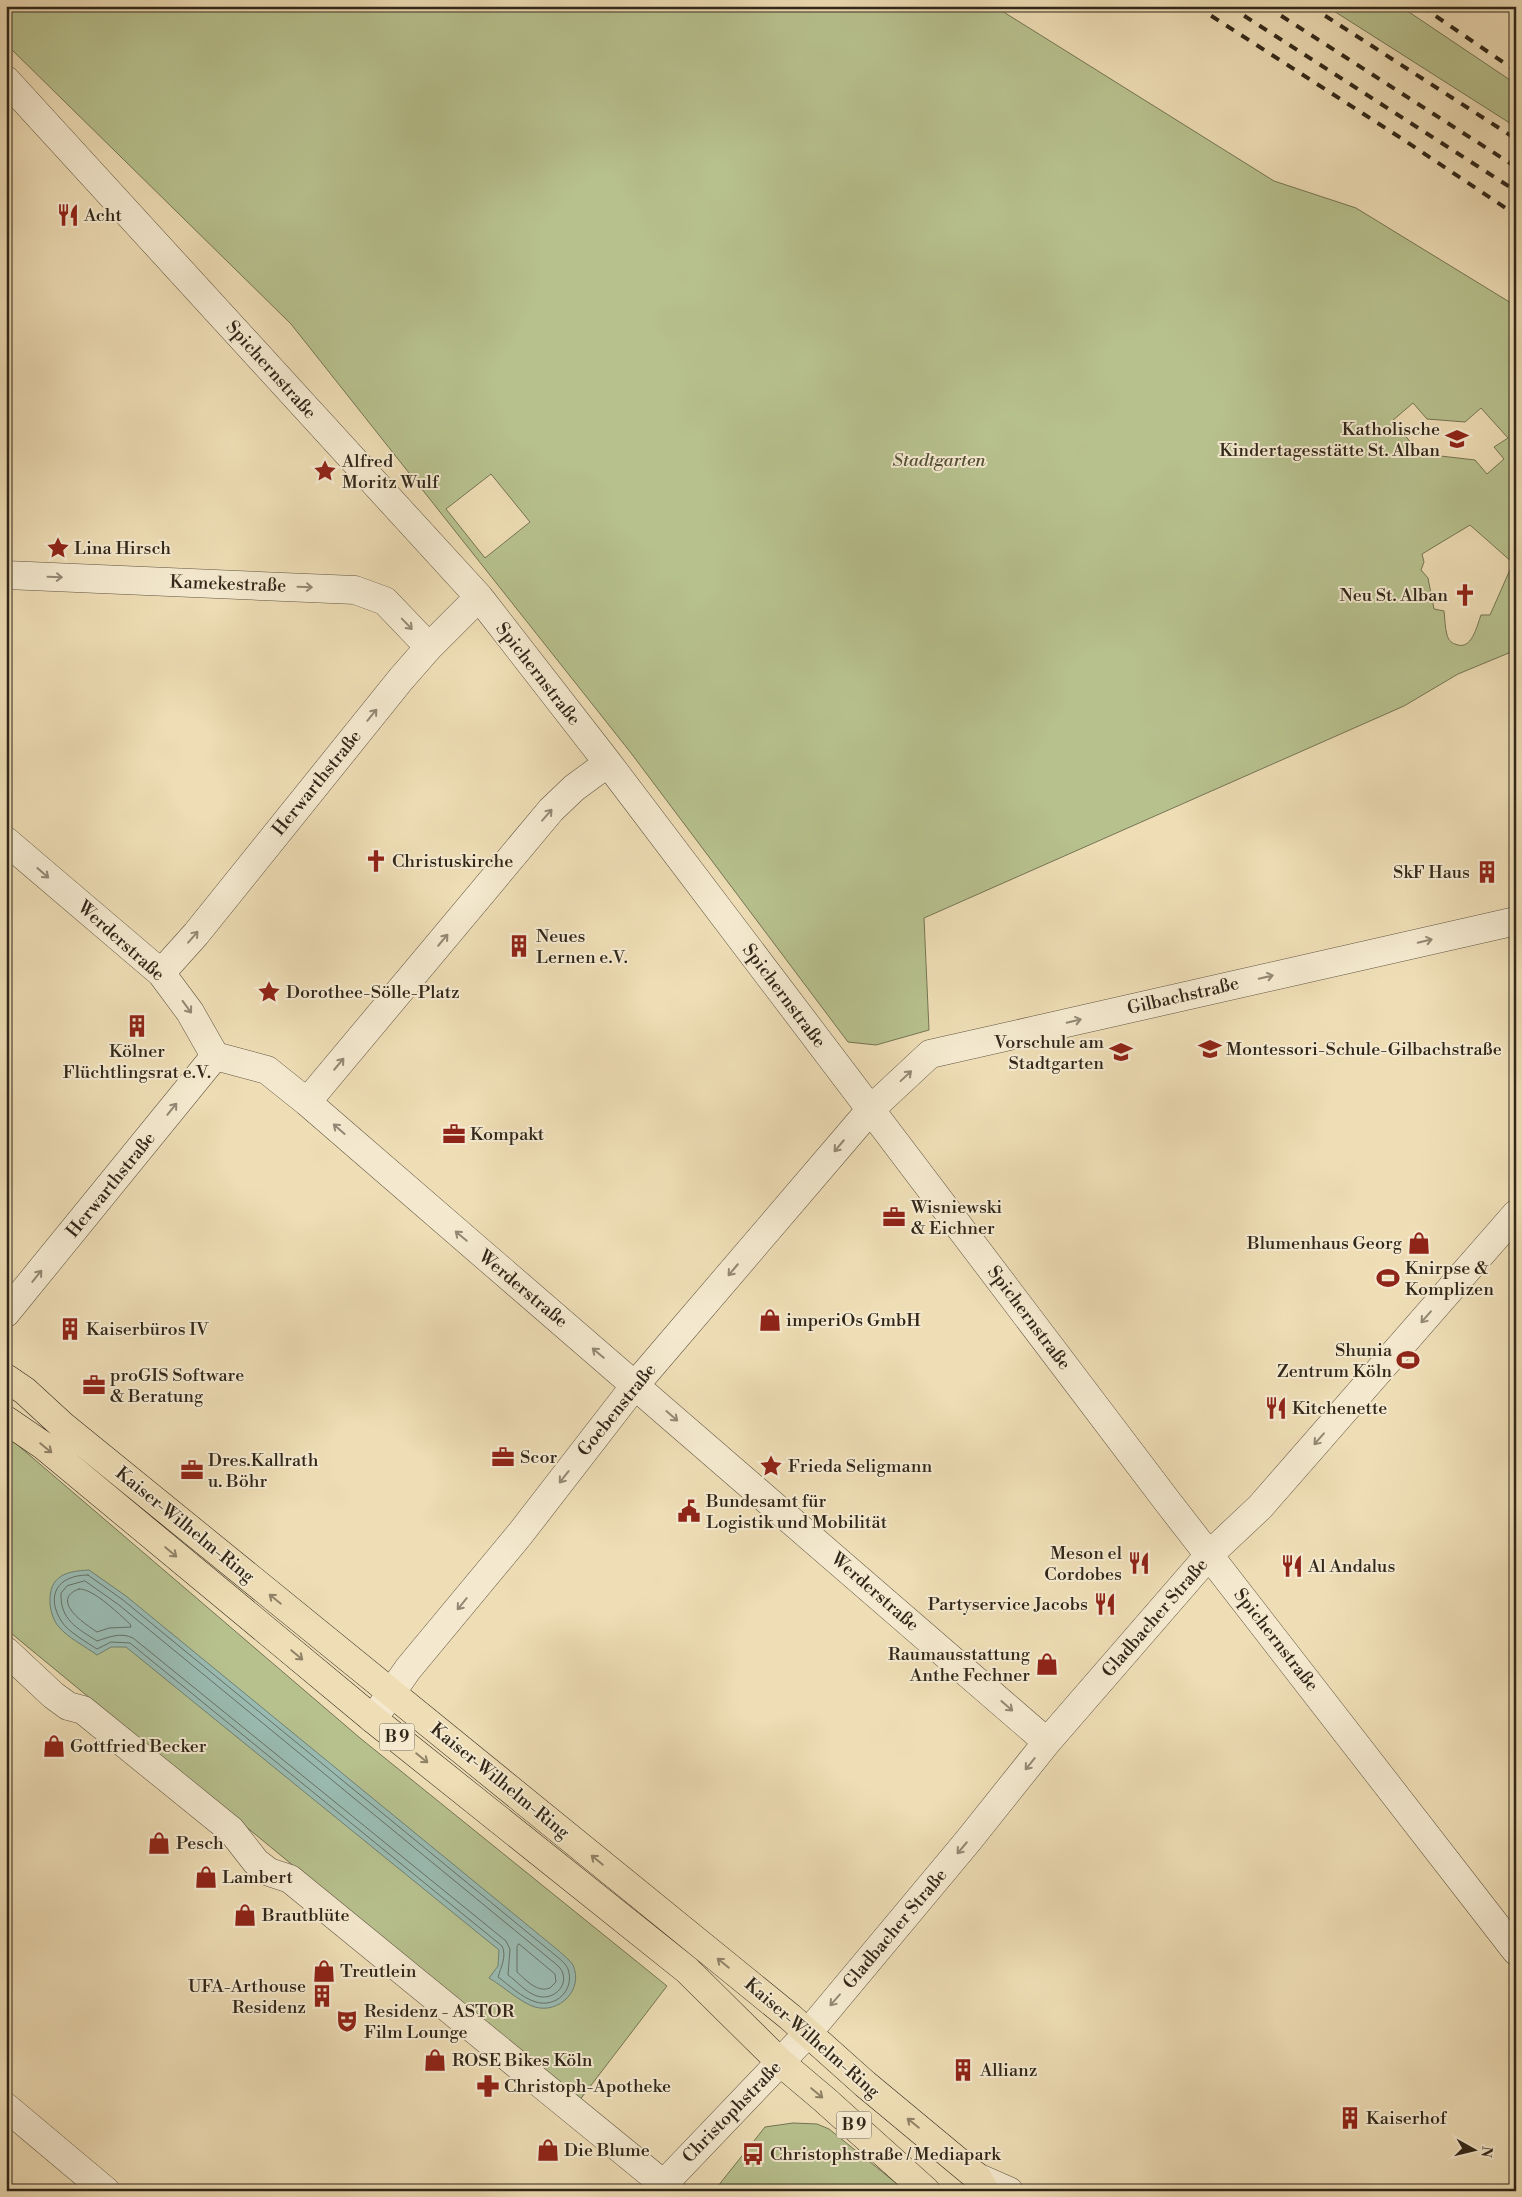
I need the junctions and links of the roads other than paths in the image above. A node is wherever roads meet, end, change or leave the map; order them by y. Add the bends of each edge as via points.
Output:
1 (6, 80) edge
2 (6, 575) edge
3 (479, 598) junction
4 (429, 646) junction
5 (608, 763) junction
6 (6, 841) edge
7 (1516, 921) edge
8 (161, 973) junction
9 (215, 1056) junction
10 (308, 1102) junction
11 (871, 1109) junction
12 (1516, 1214) edge
13 (6, 1314) edge
14 (6, 1378) edge
15 (636, 1384) junction
16 (6, 1420) edge
17 (1210, 1554) junction
18 (6, 1651) edge
19 (392, 1692) junction
20 (373, 1718) junction
21 (1047, 1742) junction
22 (1516, 1951) edge
23 (807, 2034) junction
24 (780, 2062) junction
25 (6, 2107) edge
26 (981, 2184) edge
27 (664, 2188) edge
28 (106, 2191) edge
29 (926, 2191) edge
30 (1009, 2191) edge

1 - 3 street, Spichernstraße
2 -> 4 street, Kamekestraße via 355,590 385,601
3 - 4 street, Herwarthstraße
3 - 5 street, Spichernstraße
8 -> 4 street, Herwarthstraße
10 -> 5 street via 551,810
5 - 11 street, Spichernstraße
6 -> 8 street, Werderstraße
11 -> 7 street, Gilbachstraße via 930,1054
8 -> 9 street, Werderstraße via 190,1012
9 - 10 street, Werderstraße via 267,1070
13 -> 9 street, Herwarthstraße
15 -> 10 street, Werderstraße
11 -> 15 street, Goebenstraße
11 - 17 street, Spichernstraße
12 -> 17 street, Gladbacher Straße via 1260,1507
19 -> 14 main road, Kaiser-Wilhelm-Ring / B 9
15 -> 19 street, Goebenstraße
15 -> 21 street, Werderstraße
16 -> 20 main road, Kaiser-Wilhelm-Ring / B 9 via 44,1446
17 - 21 street, Gladbacher Straße
17 - 22 street, Spichernstraße
18 - 27 street via 53,1695 68,1706 83,1710 231,1830 256,1862 269,1872 290,1879
19 - 20 street, Goebenstraße
23 -> 19 main road, Kaiser-Wilhelm-Ring / B 9
20 -> 24 main road, Kaiser-Wilhelm-Ring / B 9 via 687,1970
21 -> 23 street, Gladbacher Straße
23 - 24 street, Christophstraße
26 -> 23 main road, Kaiser-Wilhelm-Ring / B 9
24 - 27 street, Christophstraße
24 -> 29 main road, Kaiser-Wilhelm-Ring / B 9
25 - 28 street
26 - 30 street

